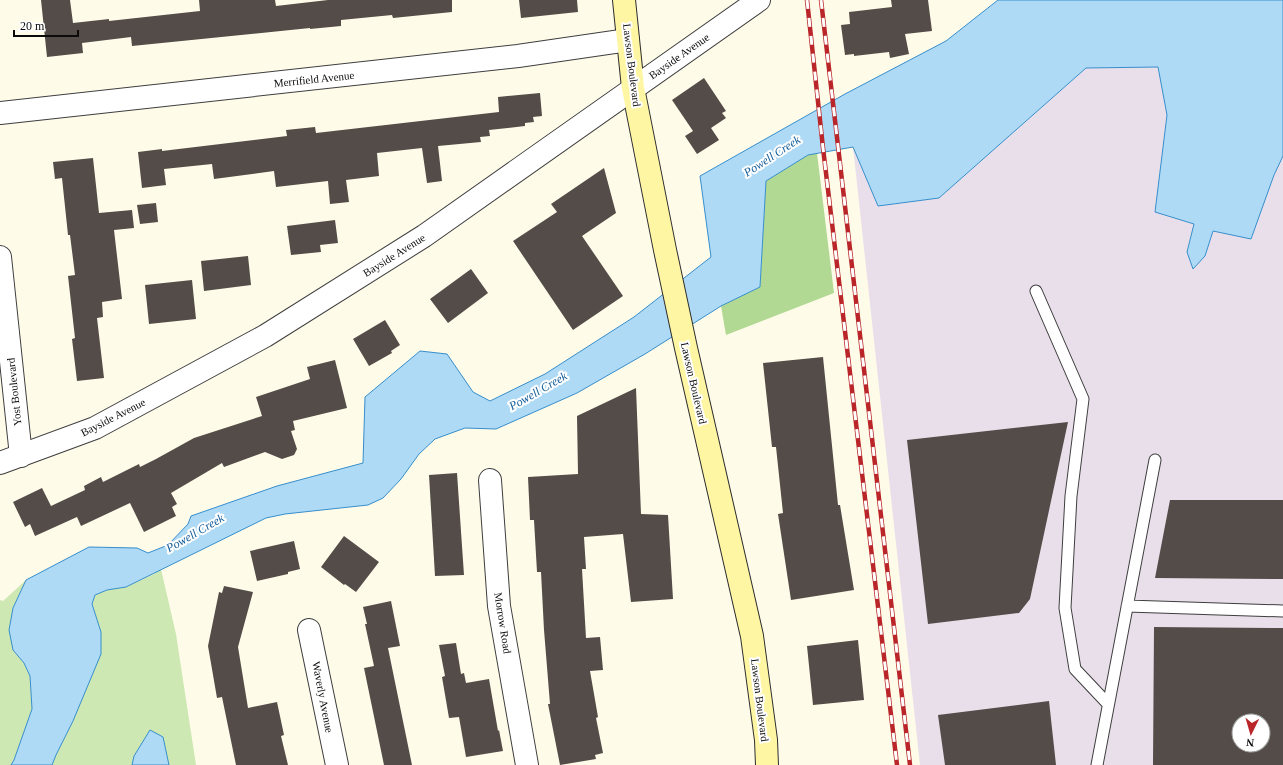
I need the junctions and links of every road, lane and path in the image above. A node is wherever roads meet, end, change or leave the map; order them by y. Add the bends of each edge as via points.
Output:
1 (624, 0) edge
2 (759, 0) edge
3 (628, 40) junction
4 (633, 88) junction
5 (0, 113) edge
6 (0, 257) edge
7 (1036, 291) dead end
8 (6, 368) edge
9 (21, 456) junction
10 (1155, 460) dead end
11 (0, 463) edge
12 (490, 480) dead end
13 (1127, 606) junction
14 (1283, 611) edge
15 (309, 630) dead end
16 (1108, 704) junction
17 (337, 765) edge
18 (528, 765) edge
19 (767, 765) edge
20 (1097, 765) edge

1 - 3 main road, Lawson Boulevard
2 - 4 street, Bayside Avenue
3 - 4 main road, Lawson Boulevard
3 - 5 street, Merrifield Avenue via 518,56
4 - 9 street, Bayside Avenue via 424,236 265,336 96,428
4 - 19 main road, Lawson Boulevard via 686,348 752,636
6 - 8 street, Yost Boulevard
7 - 16 lane via 1083,399 1071,496 1065,608 1075,669
8 - 9 street, Yost Boulevard
9 - 11 street, Bayside Avenue
10 - 13 lane
12 - 18 street, Morrow Road via 499,606
13 - 14 lane
13 - 16 lane
15 - 17 street, Waverly Avenue
16 - 20 lane

